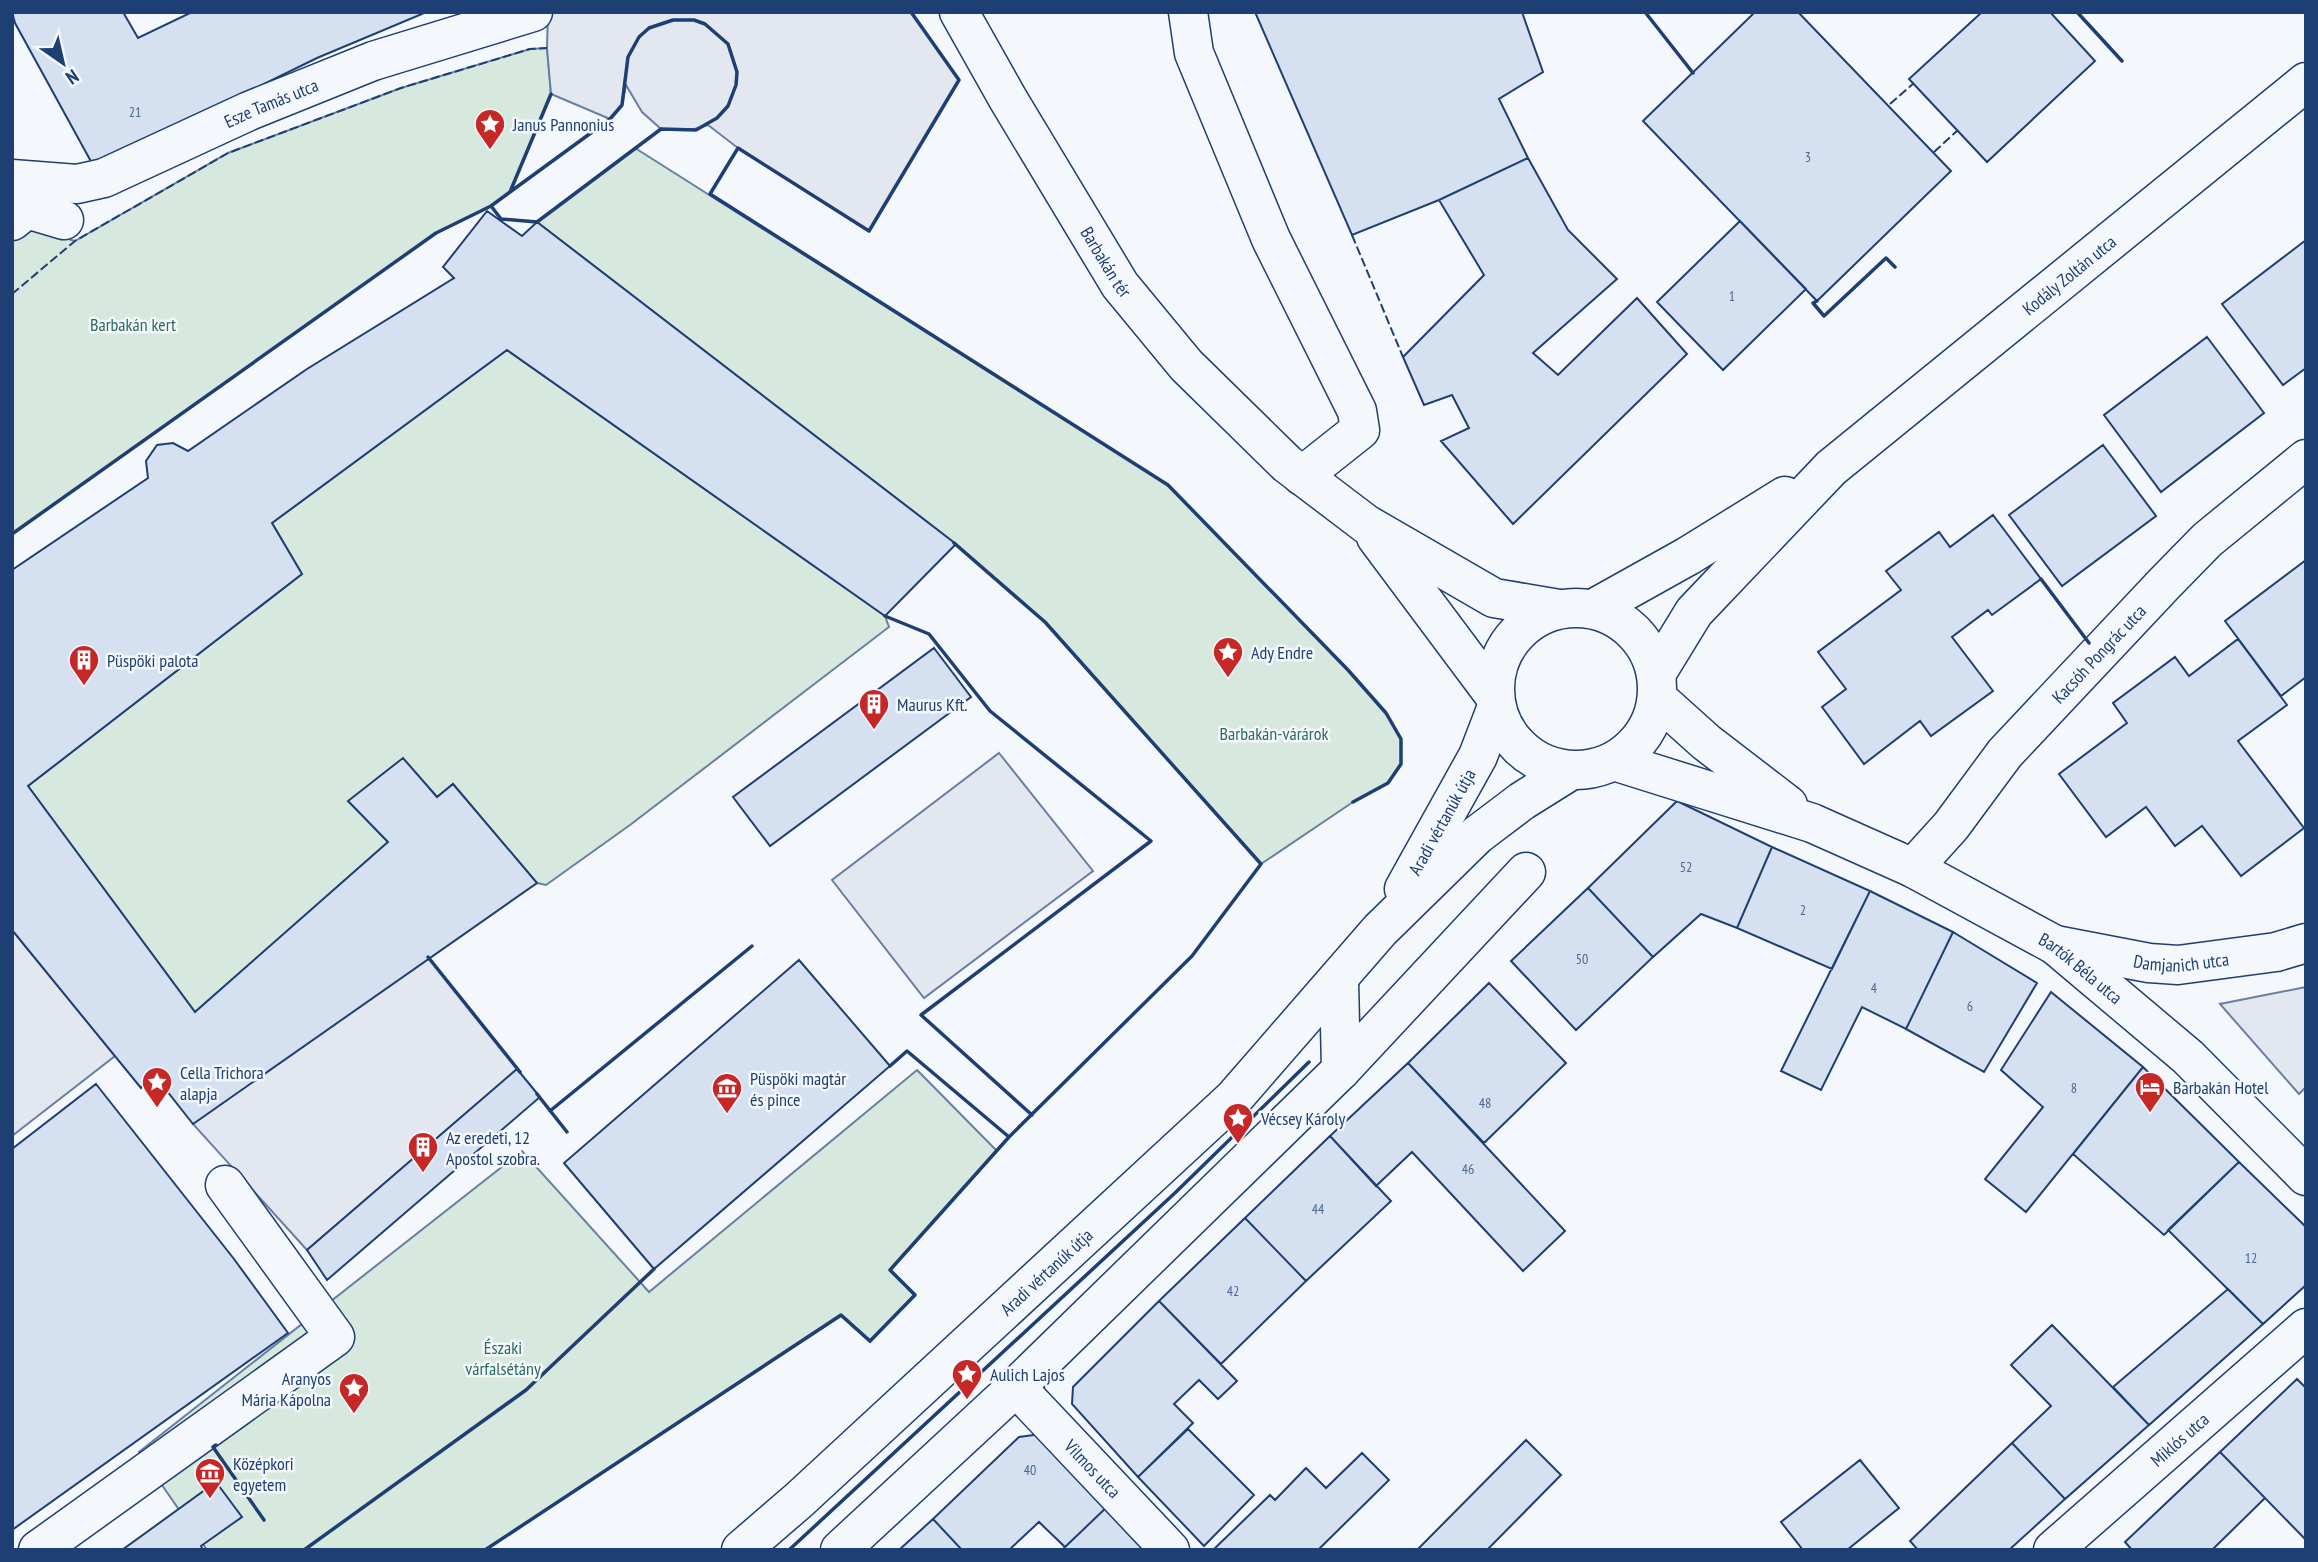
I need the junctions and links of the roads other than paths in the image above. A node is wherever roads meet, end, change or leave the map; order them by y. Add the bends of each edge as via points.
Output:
1 (533, 12) edge
2 (960, 12) edge
3 (1188, 12) edge
4 (2306, 82) edge
5 (21, 197) edge
6 (64, 220) dead end
7 (2306, 459) edge
8 (1831, 468) junction
9 (1302, 476) junction
10 (1366, 524) junction
11 (1576, 609) junction
12 (1657, 686) junction
13 (1495, 702) junction
14 (1614, 761) junction
15 (1570, 771) junction
16 (1812, 823) junction
17 (1913, 868) junction
18 (1526, 872) dead end
19 (1380, 930) junction
20 (2306, 943) edge
21 (2055, 945) junction
22 (1339, 979) junction
23 (1341, 1070) junction
24 (2306, 1176) edge
25 (225, 1185) dead end
26 (2306, 1328) edge
27 (1016, 1387) junction
28 (38, 1550) edge
29 (741, 1550) edge
30 (840, 1550) edge
31 (1170, 1550) edge
32 (2053, 1550) edge

1 - 5 street, Esze Tamás utca via 373,61 249,111 104,178
2 - 9 street, Barbakán tér via 1120,285 1186,365
3 - 9 street via 1194,53 1271,239 1357,411 1360,430
4 - 8 street, Kodály Zoltán utca
5 - 6 street
7 - 17 street, Kacsóh Pongrác utca via 2207,540 2164,584 2005,753
8 - 11 street, Kodály Zoltán utca via 1688,556
8 - 12 street, Kodály Zoltán utca via 1694,612
9 - 10 street, Barbakán tér
10 - 11 street, Barbakán tér via 1494,598
10 - 13 street, Barbakán tér
11 - 12 street via 1615,617 1634,632 1648,652
11 - 13 street via 1537,616 1518,630 1496,671
12 - 14 street via 1650,723 1635,745
12 - 16 street, Bartók Béla utca via 1706,743
13 - 15 street via 1506,732 1523,752 1545,765
13 - 19 street, Aradi vértanúk útja via 1478,756
14 - 15 street
14 - 16 street, Bartók Béla utca
15 - 19 street, Aradi vértanúk útja via 1477,835
16 - 17 street, Bartók Béla utca
17 - 21 street, Bartók Béla utca
18 - 23 street
19 - 22 street, Aradi vértanúk útja
20 - 21 street, Damjanich utca via 2178,965
21 - 24 street, Bartók Béla utca via 2188,1057
22 - 23 street
22 - 29 street, Aradi vértanúk útja via 1234,1098
23 - 27 street
25 - 28 street via 335,1337
26 - 32 street, Miklós utca
27 - 30 street
27 - 31 street, Vilmos utca

